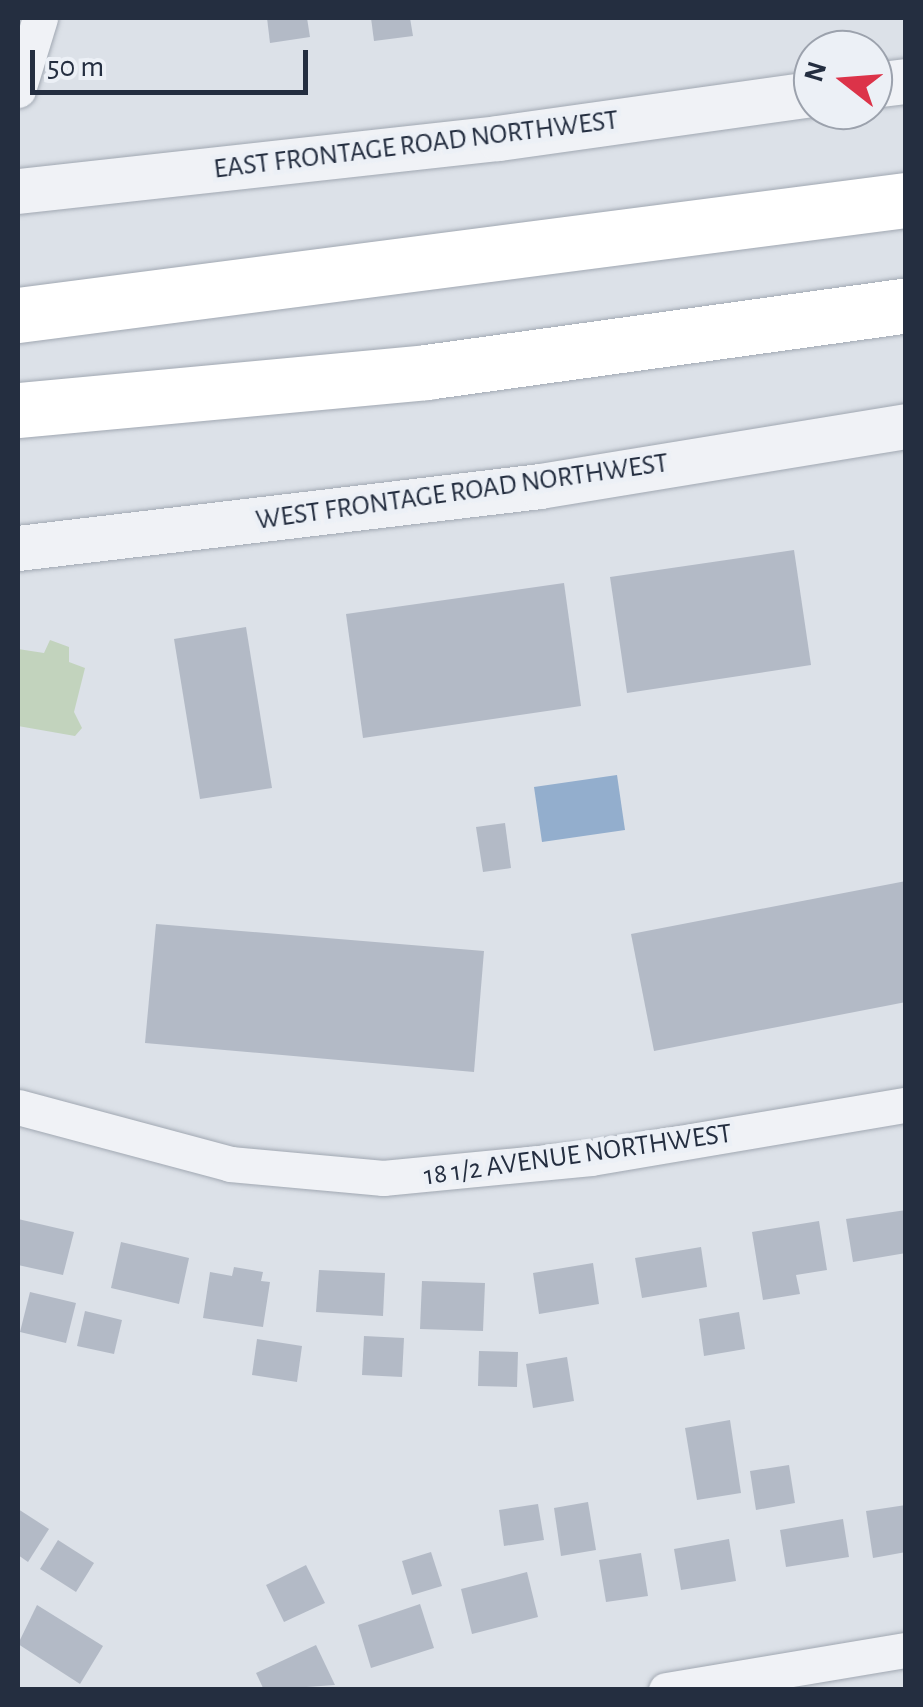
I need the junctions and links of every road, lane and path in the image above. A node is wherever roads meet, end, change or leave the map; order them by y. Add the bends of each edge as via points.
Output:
1 (40, 18) edge
2 (18, 90) edge
3 (793, 97) edge
4 (18, 190) edge
5 (906, 200) edge
6 (906, 305) edge
7 (18, 315) edge
8 (18, 410) edge
9 (906, 426) edge
10 (18, 548) edge
11 (906, 1105) edge
12 (18, 1107) edge
13 (906, 1650) edge
14 (666, 1690) edge

1 - 2 street
3 - 4 street, EAST FRONTAGE ROAD NORTHWEST via 498,138
5 - 7 highway
6 - 8 highway via 426,372
9 - 10 street, WEST FRONTAGE ROAD NORTHWEST via 540,486
11 - 12 street, 18 1/2 AVENUE NORTHWEST via 591,1158 383,1178 230,1164
13 - 14 street

